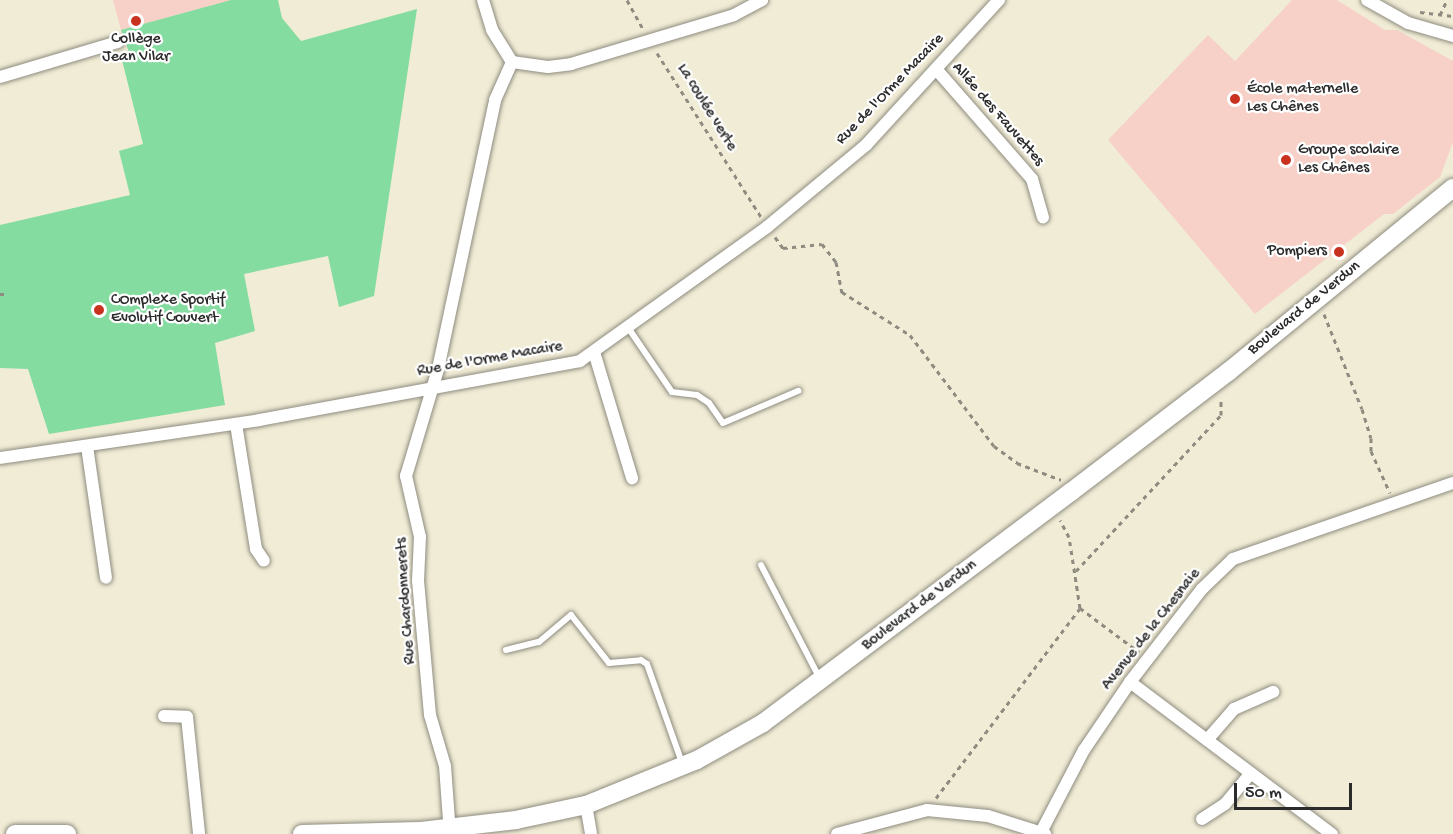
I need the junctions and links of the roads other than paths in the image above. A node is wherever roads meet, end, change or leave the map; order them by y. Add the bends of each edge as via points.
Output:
1 (483, 0) edge
2 (762, 0) edge
3 (999, 0) edge
4 (1367, 0) edge
5 (1453, 36) edge
6 (118, 42) dead end
7 (512, 62) junction
8 (936, 69) junction
9 (0, 77) edge
10 (1453, 188) edge
11 (1043, 217) dead end
12 (628, 329) junction
13 (594, 351) junction
14 (432, 387) junction
15 (798, 391) dead end
16 (236, 424) junction
17 (87, 446) junction
18 (0, 458) edge
19 (632, 477) dead end
20 (1453, 483) edge
21 (264, 561) dead end
22 (761, 566) dead end
23 (106, 578) dead end
24 (506, 650) dead end
25 (820, 680) junction
26 (1130, 682) junction
27 (1273, 692) dead end
28 (164, 716) dead end
29 (1207, 740) junction
30 (683, 766) junction
31 (1251, 773) junction
32 (586, 805) junction
33 (1202, 819) dead end
34 (451, 831) edge
35 (15, 834) edge
36 (67, 834) edge
37 (199, 834) edge
38 (302, 834) edge
39 (591, 834) edge
40 (837, 834) edge
41 (1042, 834) edge
42 (1332, 834) edge

1 - 7 street via 489,22
2 - 7 street via 734,15 572,63 548,67
3 - 8 street, Rue de l'Orme Macaire
4 - 5 street
6 - 9 street
7 - 14 street, Rue Chardonnerets via 495,100
8 - 11 street, Allée des Fauvettes via 1032,179
8 - 12 street, Rue de l'Orme Macaire via 866,145 767,227
10 - 25 main road, Boulevard de Verdun via 1071,492
12 - 13 street, Rue de l'Orme Macaire
12 - 15 lane via 672,392 703,399 723,423
13 - 14 street, Rue de l'Orme Macaire via 580,361
13 - 19 street
14 - 16 street, Rue de l'Orme Macaire
14 - 34 street, Rue Chardonnerets via 406,476 420,537 418,581 430,715 445,766
16 - 17 street, Rue de l'Orme Macaire
16 - 21 street via 256,549
17 - 18 street, Rue de l'Orme Macaire
17 - 23 street
20 - 26 street, Avenue de la Chesnaie via 1233,559 1202,589
22 - 25 lane
24 - 30 lane via 539,642 571,615 609,663 641,660 647,664
25 - 30 main road, Boulevard de Verdun via 763,723
26 - 29 street
26 - 41 street, Avenue de la Chesnaie via 1084,750
27 - 29 street via 1234,709
28 - 37 street via 187,717
29 - 31 street
30 - 32 main road, Boulevard de Verdun
31 - 33 street via 1226,804
31 - 42 street
32 - 34 main road, Boulevard de Verdun
32 - 39 street
34 - 38 main road, Boulevard de Verdun
35 - 36 main road
40 - 41 street via 927,810 988,816

